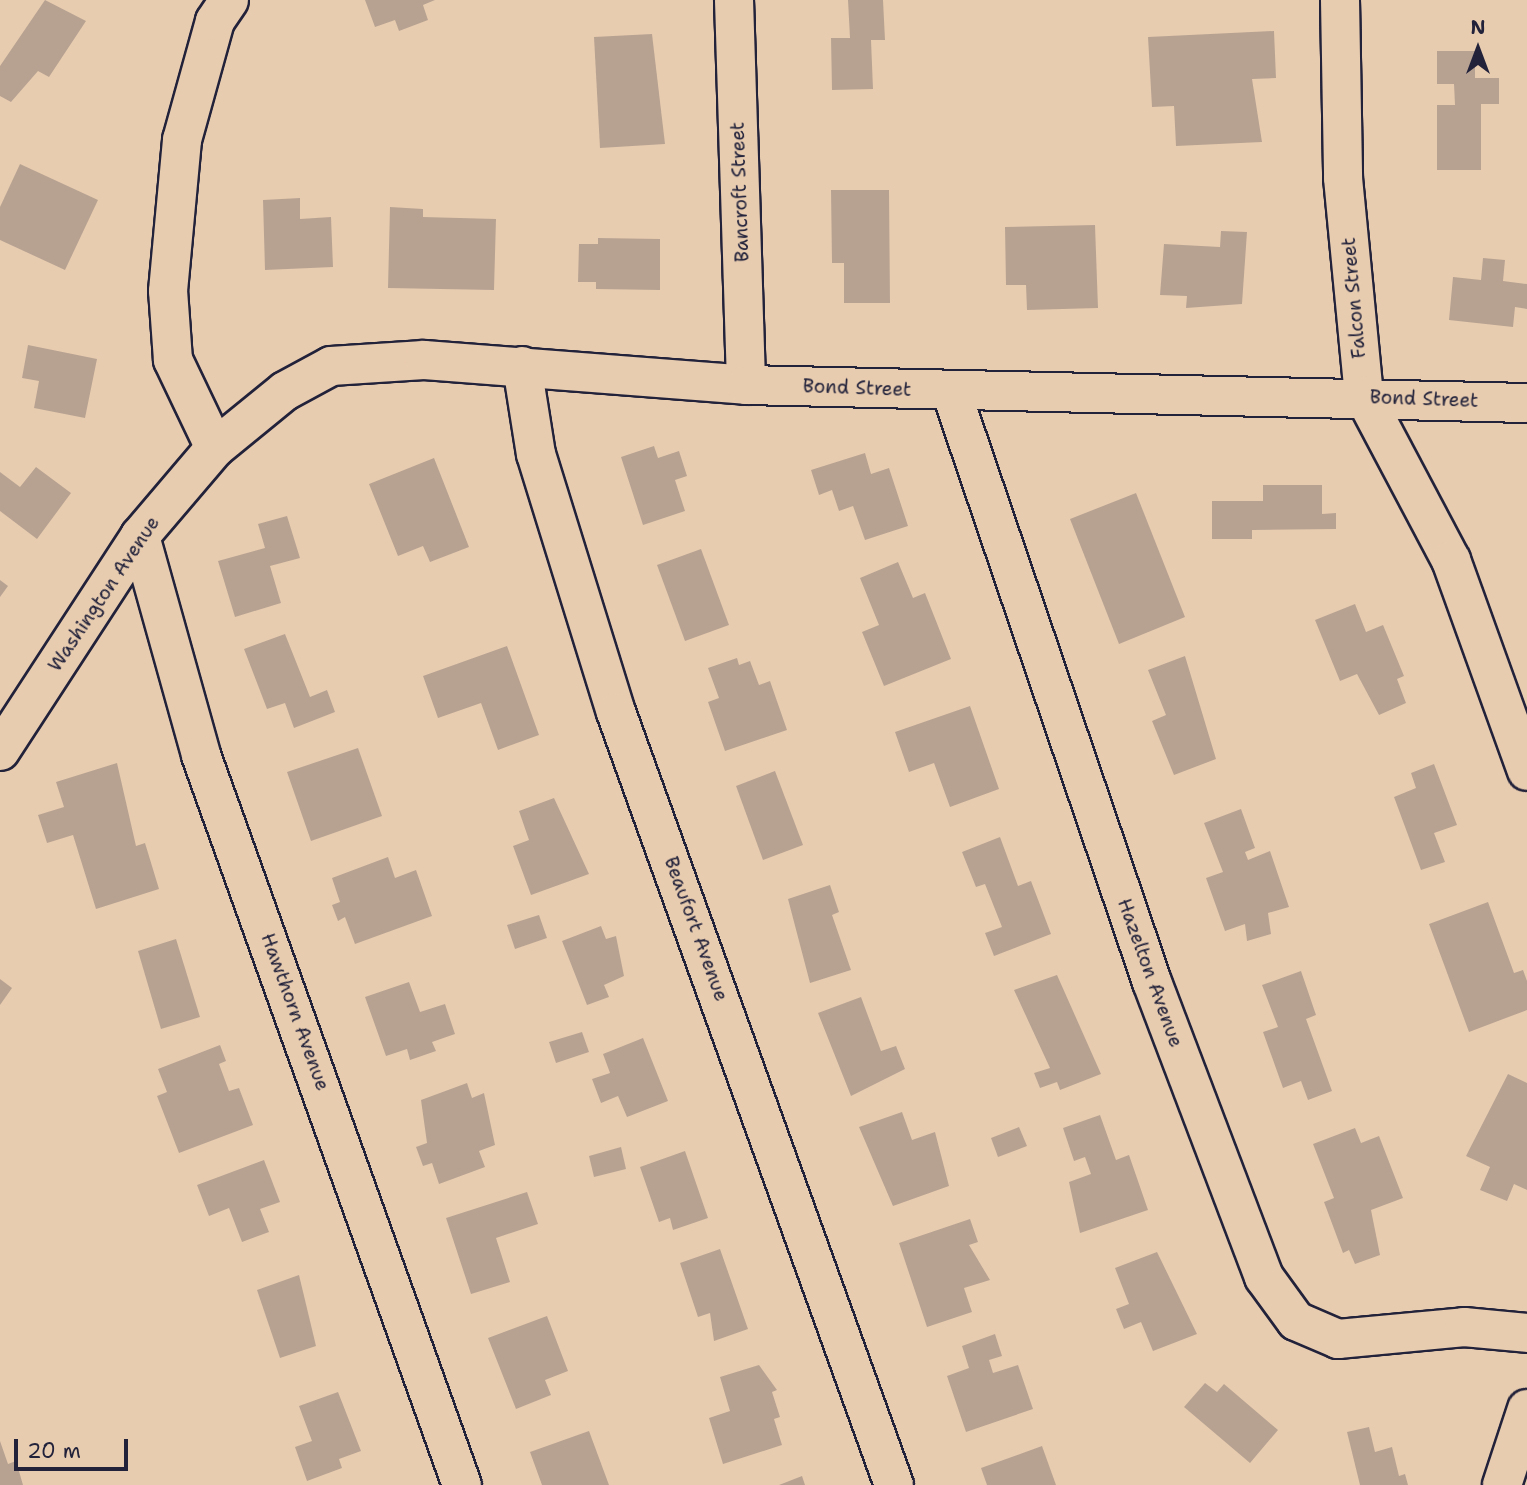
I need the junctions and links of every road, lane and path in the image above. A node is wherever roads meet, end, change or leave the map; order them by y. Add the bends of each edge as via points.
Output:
1 (229, 0) edge
2 (734, 0) edge
3 (1340, 0) edge
4 (522, 366) junction
5 (746, 385) junction
6 (951, 391) junction
7 (1364, 396) junction
8 (1527, 403) edge
9 (215, 448) junction
10 (140, 536) junction
11 (0, 751) edge
12 (1527, 771) edge
13 (1527, 1334) edge
14 (1527, 1409) edge
15 (462, 1485) edge
16 (894, 1485) edge
17 (1502, 1485) edge

1 - 9 street via 215,21 182,140 168,291 173,360
2 - 5 street, Bancroft Street
3 - 7 street, Falcon Street via 1343,178
4 - 5 street, Bond Street
4 - 9 street, Bond Street via 424,360 331,366 285,391
4 - 16 street, Beaufort Avenue via 536,454 615,712
5 - 6 street, Bond Street
6 - 7 street, Bond Street
6 - 13 street, Hazelton Avenue via 1152,982 1264,1277 1296,1321 1338,1339 1464,1327
7 - 8 street, Bond Street
7 - 12 street, Falcon Street via 1451,559
9 - 10 street, Washington Avenue
10 - 11 street, Washington Avenue
10 - 15 street, Hawthorn Avenue via 201,755
14 - 17 street

